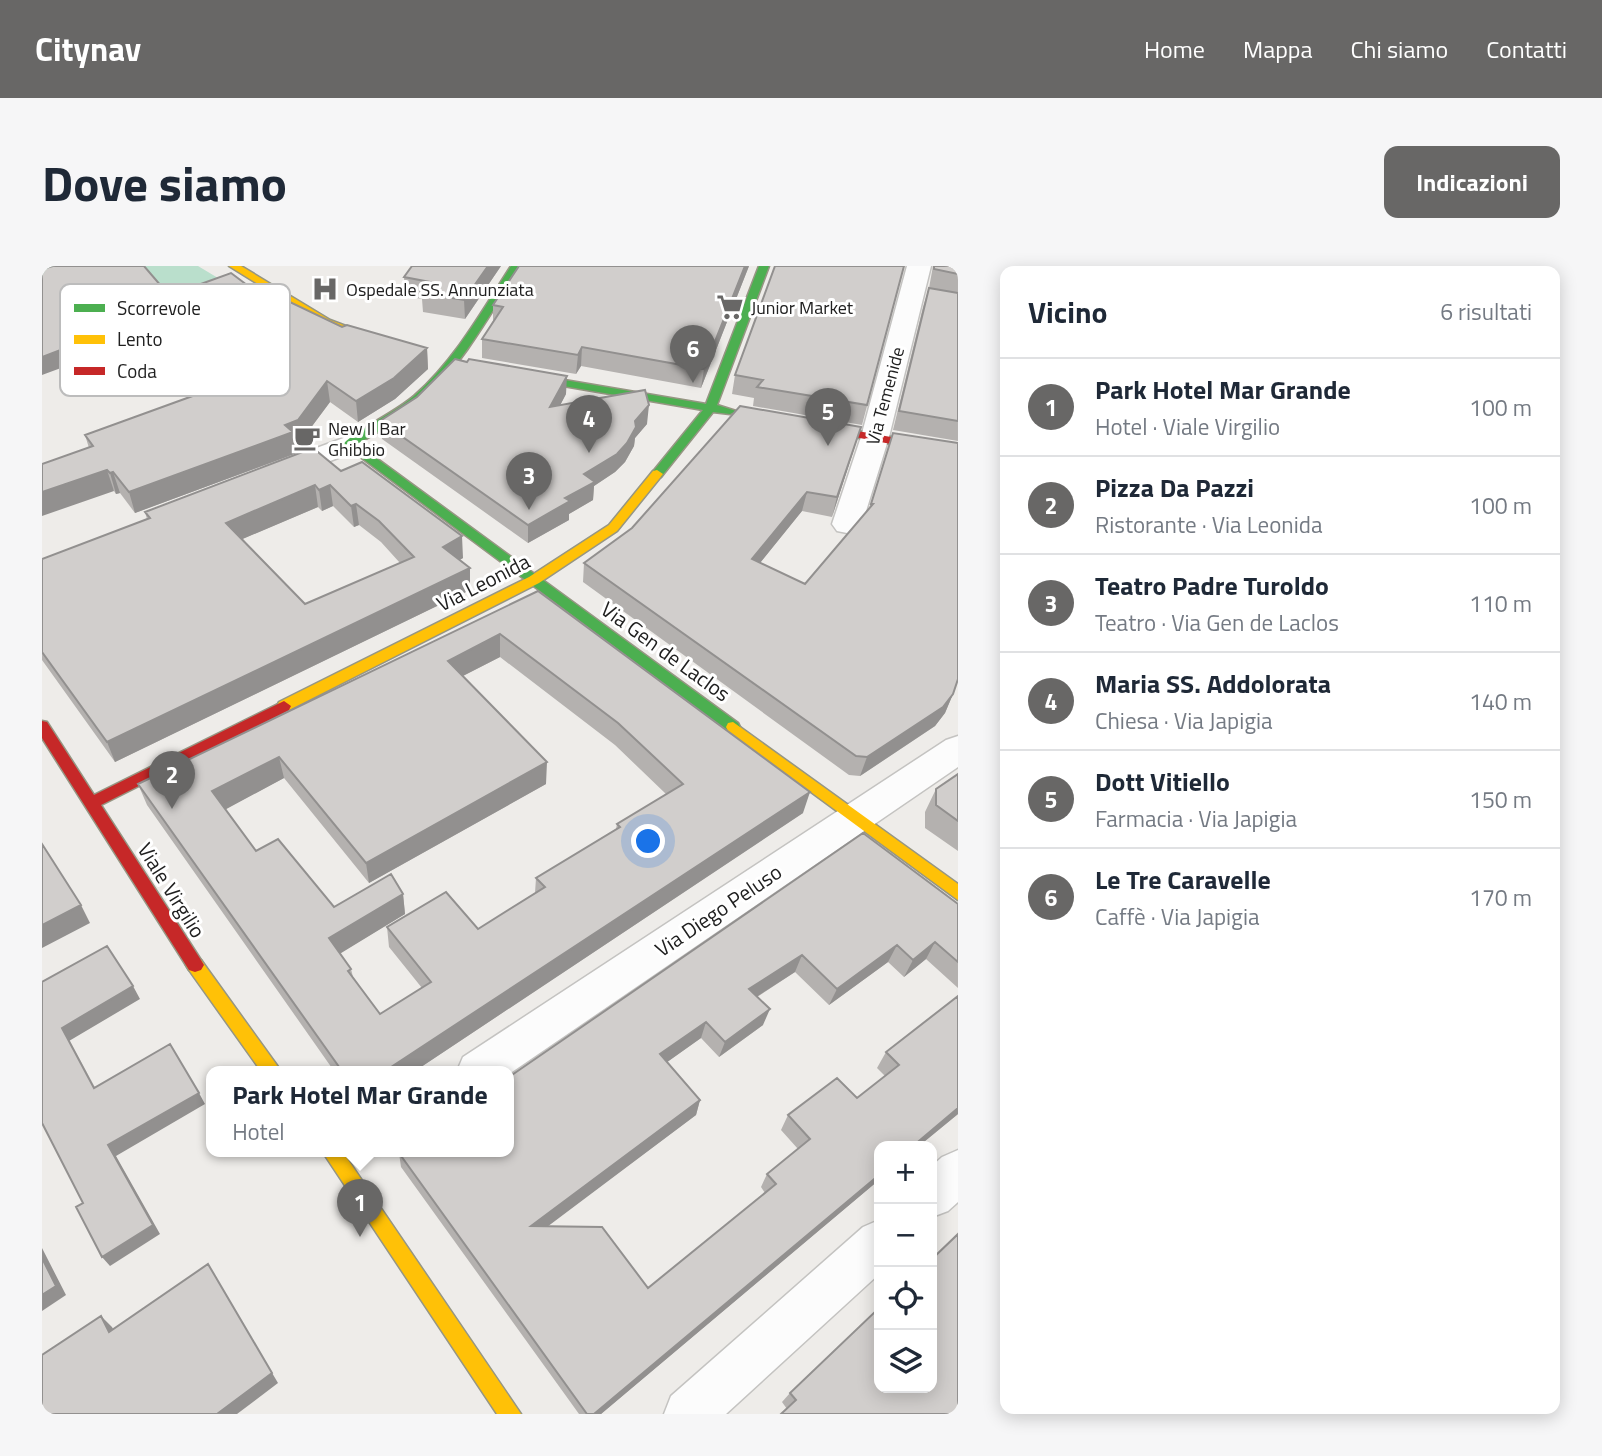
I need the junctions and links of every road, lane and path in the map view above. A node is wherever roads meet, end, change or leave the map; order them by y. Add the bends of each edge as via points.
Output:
1 (233, 266) edge
2 (516, 266) edge
3 (764, 266) edge
4 (919, 266) edge
5 (263, 284) edge
6 (290, 300) edge
7 (375, 338) edge
8 (504, 373) edge
9 (710, 408) junction
10 (751, 415) edge
11 (792, 422) edge
12 (875, 437) junction
13 (349, 444) junction
14 (958, 453) edge
15 (249, 483) edge
16 (847, 524) dead end
17 (534, 580) junction
18 (42, 726) edge
19 (958, 749) edge
20 (93, 802) junction
21 (856, 816) junction
22 (958, 893) edge
23 (268, 1066) edge
24 (485, 1066) edge
25 (344, 1157) edge
26 (958, 1171) edge
27 (937, 1190) edge
28 (874, 1247) edge
29 (510, 1414) edge
30 (689, 1414) edge

1 - 5 street
2 - 13 street via 426,391 401,413
3 - 9 street, Via Leonida
4 - 12 street, Via Temenide via 924,297
6 - 7 street via 326,322
8 - 9 street
9 - 10 street
9 - 17 street, Via Leonida via 613,528
11 - 12 street
12 - 14 street
12 - 16 street, Via Temenide
13 - 15 street
13 - 17 street, Via Gen de Laclos
17 - 20 street, Via Leonida
17 - 21 street, Via Gen de Laclos
18 - 20 street, Viale Virgilio
19 - 21 street, Via Diego Peluso
20 - 23 street, Viale Virgilio via 178,942
21 - 22 street, Via Gen de Laclos
21 - 24 street, Via Diego Peluso
25 - 29 street
26 - 27 street
28 - 30 street

